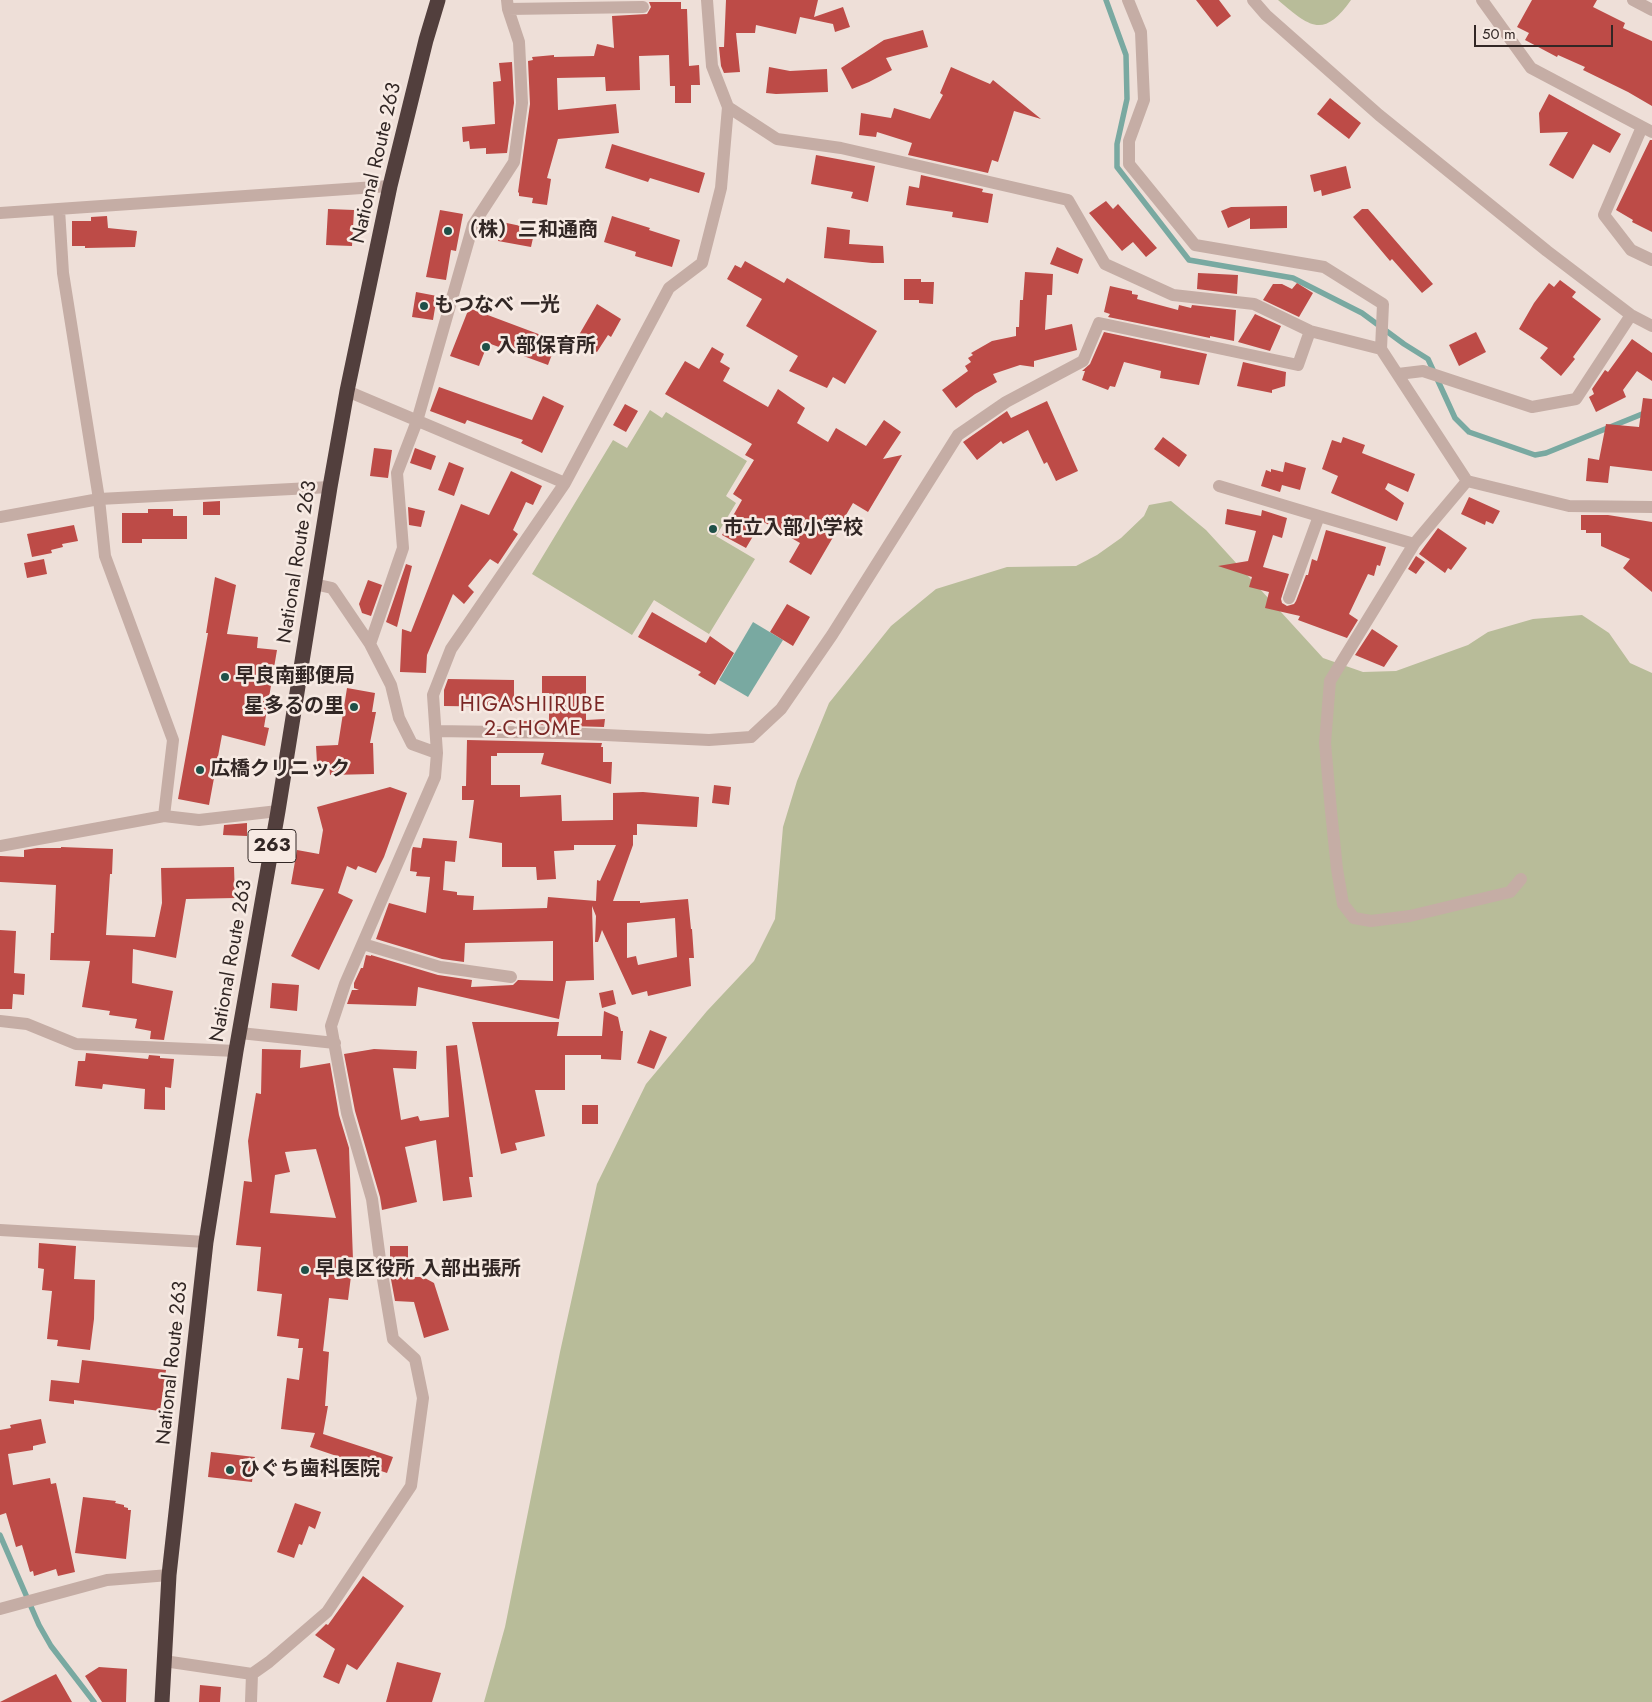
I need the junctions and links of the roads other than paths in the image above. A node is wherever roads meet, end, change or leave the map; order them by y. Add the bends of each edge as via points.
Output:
1 (438, 0) edge
2 (707, 0) edge
3 (1128, 0) edge
4 (1254, 0) edge
5 (1482, 0) edge
6 (1633, 0) edge
7 (507, 5) edge
8 (643, 7) dead end
9 (1652, 10) edge
10 (728, 107) junction
11 (1647, 130) edge
12 (390, 186) junction
13 (60, 209) junction
14 (0, 210) edge
15 (1652, 260) edge
16 (1630, 315) junction
17 (1652, 326) edge
18 (1310, 331) junction
19 (1381, 349) junction
20 (1398, 374) junction
21 (348, 391) junction
22 (417, 421) junction
23 (1467, 481) junction
24 (565, 483) junction
25 (1219, 486) dead end
26 (330, 487) junction
27 (99, 499) junction
28 (1652, 506) edge
29 (1319, 516) junction
30 (0, 517) edge
31 (1414, 544) junction
32 (314, 584) junction
33 (1289, 598) dead end
34 (370, 644) junction
35 (436, 731) junction
36 (437, 753) junction
37 (278, 811) junction
38 (164, 816) junction
39 (0, 846) edge
40 (1521, 879) dead end
41 (363, 944) junction
42 (511, 977) dead end
43 (0, 1021) edge
44 (240, 1033) junction
45 (334, 1043) junction
46 (236, 1051) junction
47 (0, 1230) edge
48 (206, 1242) junction
49 (169, 1574) junction
50 (0, 1609) edge
51 (164, 1661) junction
52 (252, 1674) junction
53 (162, 1702) edge
54 (251, 1702) edge

1 - 12 highway, National Route 263 / 263
2 - 10 street via 712,66
3 - 19 street via 1141,32 1144,100 1129,141 1130,164 1195,245 1324,266 1383,304
4 - 16 street via 1266,15 1379,115
5 - 11 street via 1531,68
6 - 9 street
7 - 8 street
7 - 22 street via 520,42 522,103 514,162 474,225
10 - 18 street via 777,139 841,148 1068,200 1105,264 1173,295 1254,304
10 - 24 street via 721,188 702,262 669,288
11 - 15 street via 1604,215 1631,250
12 - 13 street
12 - 21 highway, National Route 263 / 263
13 - 14 street
13 - 27 street via 63,273
16 - 17 street
16 - 20 street via 1576,399 1532,407 1423,371
18 - 19 street
18 - 35 street via 1298,365 1099,323 1083,361 1006,402 958,435 832,635 781,709 751,737 708,740
19 - 20 street
20 - 23 street
21 - 22 street
21 - 26 highway, National Route 263 / 263
22 - 24 street
22 - 34 street via 396,473 404,548
23 - 28 street via 1568,506
23 - 31 street
24 - 35 street via 451,649 433,694
25 - 29 street
26 - 27 street
26 - 32 highway, National Route 263 / 263
27 - 30 street
27 - 38 street via 106,556 173,740
29 - 31 street
29 - 33 street
31 - 40 street via 1330,681 1325,743 1343,904 1354,918 1371,921 1410,916 1510,892
32 - 34 street via 332,588
32 - 37 highway, National Route 263 / 263
34 - 36 street via 391,685 399,718 412,744
35 - 36 street
36 - 41 street via 435,778
37 - 38 street via 199,820
37 - 44 highway, National Route 263 / 263
38 - 39 street
41 - 42 street via 440,967
41 - 45 street via 345,984 332,1026
43 - 46 street via 27,1024 76,1044
44 - 45 street
44 - 46 highway, National Route 263 / 263
45 - 52 street via 347,1113 372,1199 393,1339 415,1359 423,1398 411,1486 326,1612
46 - 48 highway, National Route 263 / 263
47 - 48 street
48 - 49 highway, National Route 263 / 263
49 - 50 street via 107,1580
49 - 51 highway, National Route 263 / 263
51 - 52 street
51 - 53 highway, National Route 263 / 263
52 - 54 street

